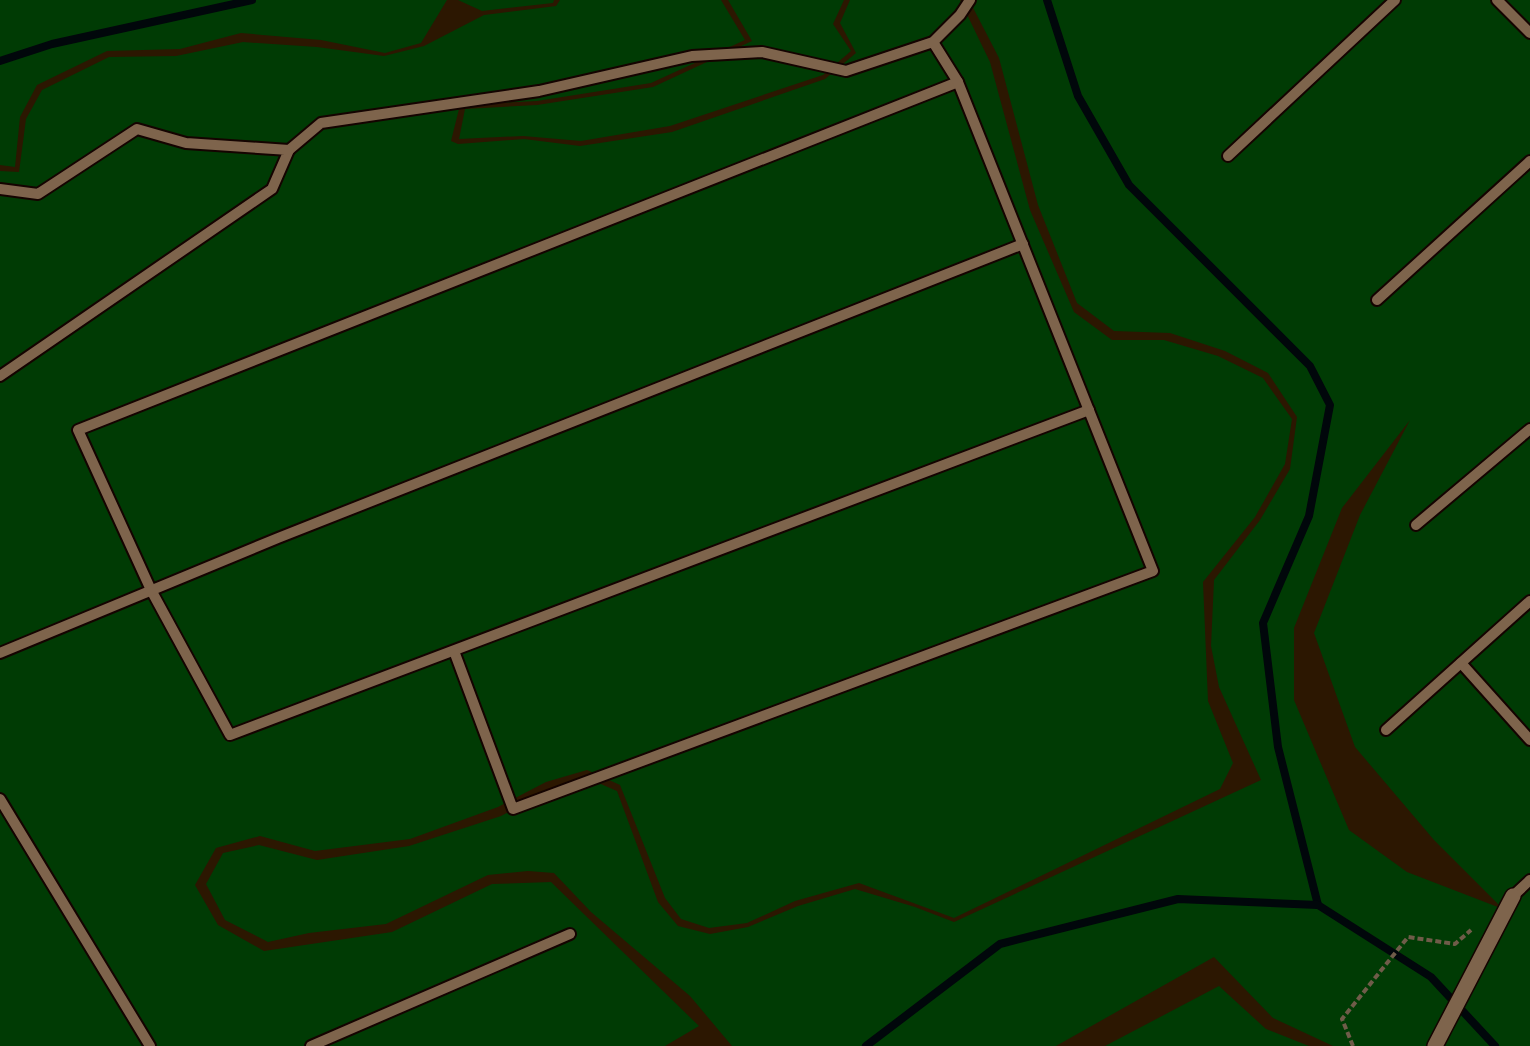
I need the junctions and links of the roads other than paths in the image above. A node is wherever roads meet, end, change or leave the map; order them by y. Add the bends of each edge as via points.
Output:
1 (970, 0) edge
2 (1395, 0) edge
3 (1497, 0) edge
4 (1530, 33) edge
5 (933, 42) junction
6 (958, 82) junction
7 (289, 150) junction
8 (1228, 156) dead end
9 (1530, 161) edge
10 (0, 189) edge
11 (1023, 244) junction
12 (1377, 300) dead end
13 (0, 376) edge
14 (1089, 410) junction
15 (1530, 429) edge
16 (1416, 525) dead end
17 (151, 590) junction
18 (1530, 601) edge
19 (454, 651) junction
20 (0, 653) edge
21 (1461, 663) junction
22 (1386, 730) dead end
23 (1530, 740) edge
24 (0, 799) edge
25 (1530, 880) edge
26 (1512, 896) joint
27 (570, 934) dead end
28 (1436, 1045) edge
29 (150, 1046) edge
30 (311, 1046) edge

1 - 5 lane
2 - 8 lane
3 - 4 lane
5 - 6 lane
5 - 7 lane via 846,71 762,52 692,56 539,91 321,123
6 - 11 lane
6 - 17 lane via 78,430
7 - 10 lane via 186,144 136,129 38,194
7 - 13 lane via 272,189
9 - 12 lane
11 - 14 lane
11 - 17 lane
14 - 19 lane
14 - 19 lane via 1153,571 513,809
15 - 16 lane
17 - 19 lane via 230,735
17 - 20 lane
18 - 21 lane
21 - 22 lane
21 - 23 lane
24 - 29 lane
25 - 26 lane
26 - 28 street
27 - 30 lane

